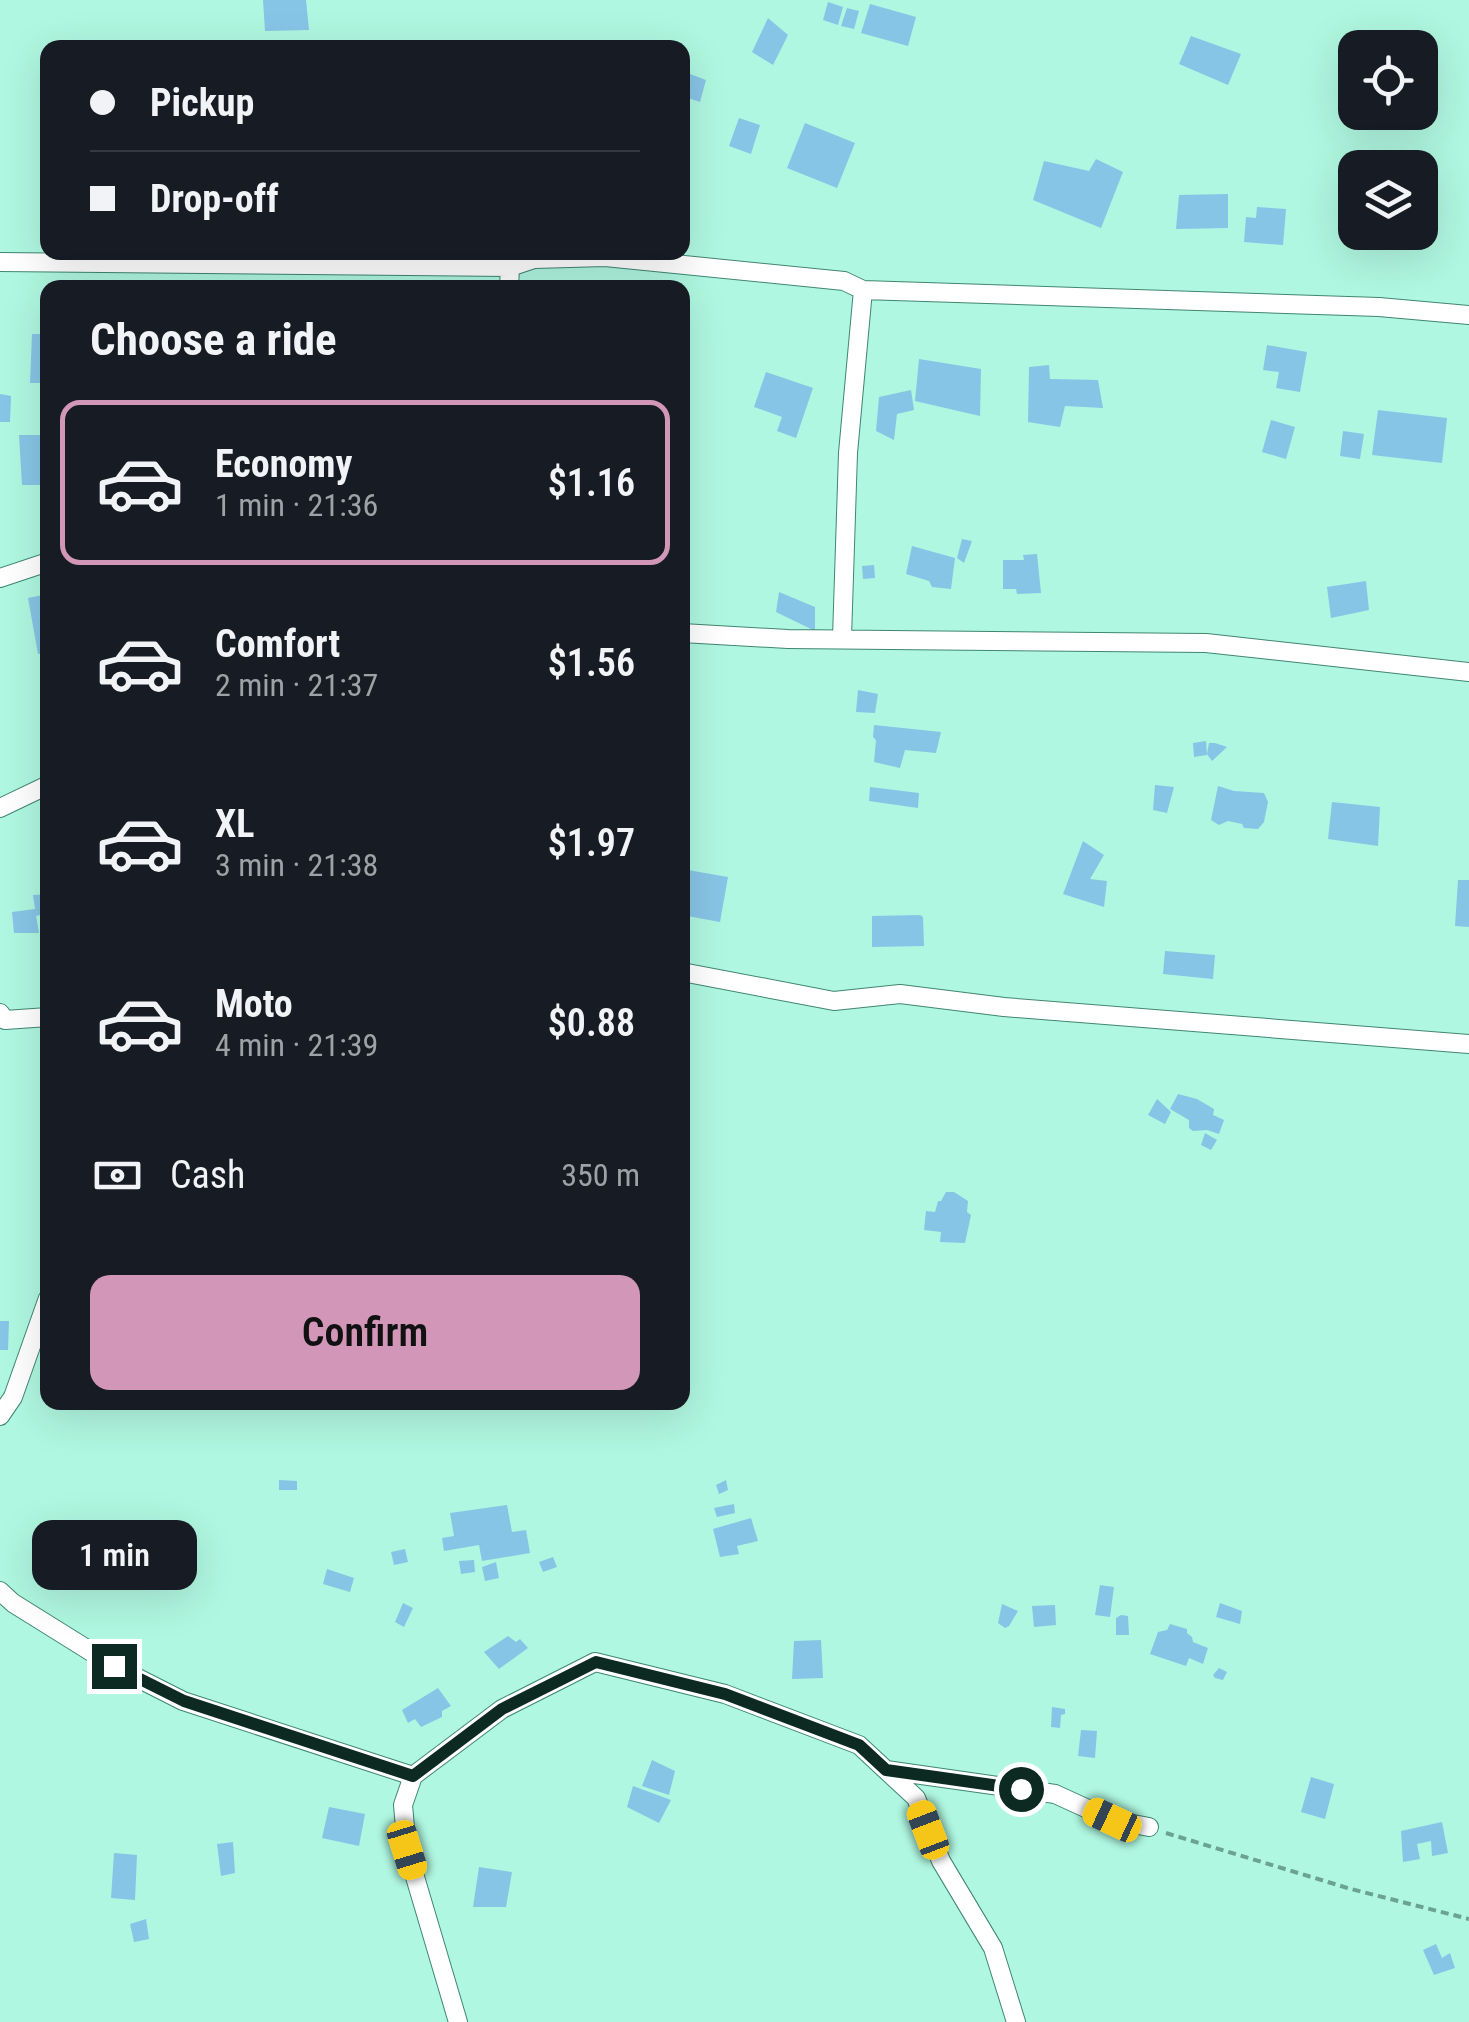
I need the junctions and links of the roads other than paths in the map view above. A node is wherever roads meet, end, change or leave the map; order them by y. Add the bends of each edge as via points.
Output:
1 (531, 260) edge
2 (634, 260) edge
3 (0, 262) edge
4 (510, 267) junction
5 (509, 280) edge
6 (863, 290) junction
7 (1469, 315) edge
8 (40, 565) edge
9 (0, 578) edge
10 (690, 633) edge
11 (842, 638) junction
12 (1469, 672) edge
13 (40, 789) edge
14 (0, 808) edge
15 (690, 974) edge
16 (0, 1012) edge
17 (40, 1017) edge
18 (1469, 1044) edge
19 (40, 1320) edge
20 (0, 1416) edge
21 (0, 1591) edge
22 (886, 1770) junction
23 (413, 1776) junction
24 (1149, 1828) road end
25 (458, 2022) edge
26 (1016, 2022) edge

1 - 4 street
2 - 6 street via 844,281
3 - 4 street
4 - 5 street
6 - 7 street
6 - 11 street via 848,452
8 - 9 street
10 - 11 street
11 - 12 street via 1206,643
13 - 14 street
15 - 18 street via 834,1001 900,994
16 - 17 street via 5,1020
19 - 20 street
21 - 23 street via 114,1666 184,1701
22 - 23 street via 859,1745 725,1694 596,1662 502,1709
22 - 24 street via 1054,1794
22 - 26 street via 916,1798 940,1860 993,1948
23 - 25 street via 403,1805 407,1850

